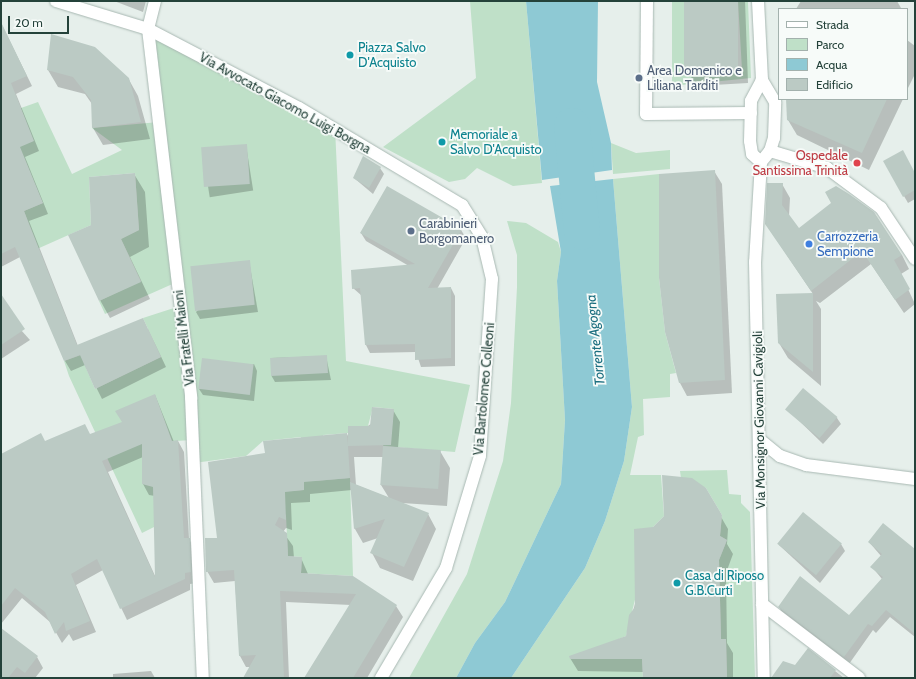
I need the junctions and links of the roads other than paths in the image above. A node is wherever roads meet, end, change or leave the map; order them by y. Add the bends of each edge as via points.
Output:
1 (56, 1) edge
2 (155, 1) edge
3 (647, 1) edge
4 (758, 1) edge
5 (148, 29) junction
6 (762, 80) junction
7 (751, 113) junction
8 (770, 151) junction
9 (760, 162) junction
10 (462, 205) joint
11 (915, 259) edge
12 (760, 440) junction
13 (915, 479) edge
14 (762, 604) junction
15 (202, 678) edge
16 (381, 678) edge
17 (764, 678) edge
18 (859, 678) edge

1 - 5 street, Via Avvocato Giacomo Luigi Borgna
2 - 5 street, Via Fratelli Maioni
3 - 7 street via 646,114
4 - 6 street
5 - 10 street, Via Avvocato Giacomo Luigi Borgna via 328,124
5 - 15 street, Via Fratelli Maioni via 191,397
6 - 7 street, Via Monsignor Giovanni Cavigioli via 751,101
6 - 8 street via 775,102
7 - 9 street, Via Monsignor Giovanni Cavigioli via 752,154
8 - 9 street
8 - 11 street via 827,168 880,208
9 - 12 street, Via Monsignor Giovanni Cavigioli via 755,262
10 - 16 street, Via Bartolomeo Colleoni via 482,237 492,279 480,456 446,568
12 - 13 street via 780,456 806,465
12 - 14 street, Via Monsignor Giovanni Cavigioli
14 - 17 street, Via Monsignor Giovanni Cavigioli
14 - 18 street

